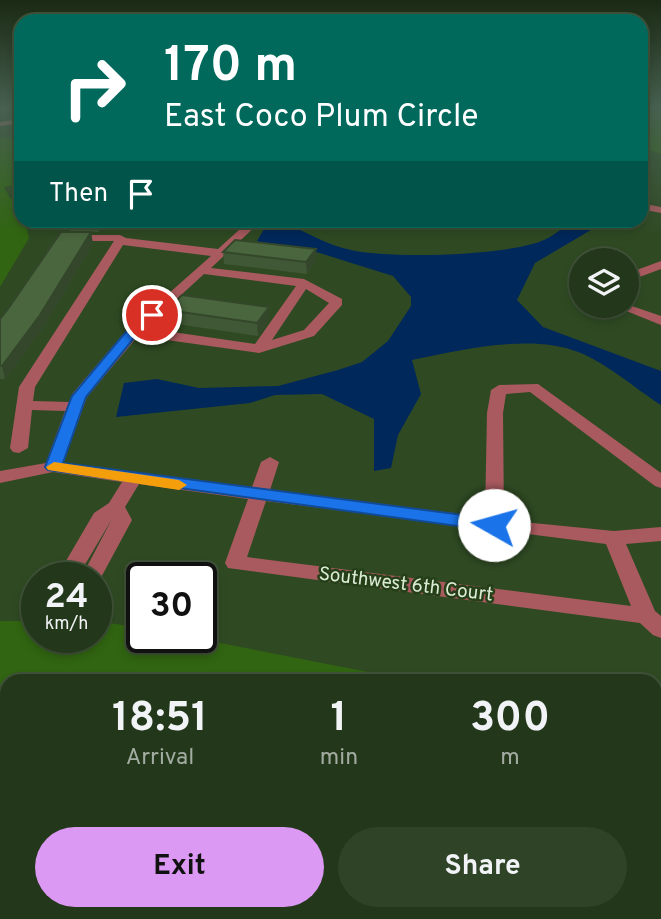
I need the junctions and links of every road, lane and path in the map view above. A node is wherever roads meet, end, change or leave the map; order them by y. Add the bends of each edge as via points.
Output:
1 (248, 228) edge
2 (65, 239) edge
3 (120, 241) junction
4 (218, 253) junction
5 (661, 265) edge
6 (201, 270) junction
7 (639, 273) edge
8 (304, 283) junction
9 (639, 313) edge
10 (661, 321) edge
11 (135, 331) junction
12 (260, 349) junction
13 (25, 405) junction
14 (75, 407) junction
15 (19, 448) dead end
16 (270, 462) dead end
17 (53, 467) junction
18 (0, 477) edge
19 (133, 478) junction
20 (661, 482) edge
21 (257, 496) junction
22 (116, 507) junction
23 (494, 525) junction
24 (661, 534) edge
25 (614, 538) junction
26 (75, 562) edge
27 (100, 562) edge
28 (654, 622) edge

1 - 4 street
2 - 3 street
3 - 4 street
3 - 13 street via 27,387
4 - 6 street
5 - 7 street
6 - 8 street
6 - 11 street
8 - 12 street
8 - 12 street via 337,302 309,333
9 - 10 street
11 - 12 street
11 - 14 street via 79,396
13 - 14 street
13 - 15 street
14 - 17 street
16 - 21 street
17 - 18 street
17 - 19 street
19 - 21 street
19 - 22 street
20 - 23 street via 533,387 499,390
21 - 23 street
21 - 28 street, Southwest 6th Court via 235,563
22 - 26 street via 102,517
22 - 27 street via 122,520
23 - 25 street
24 - 25 street
25 - 28 street

